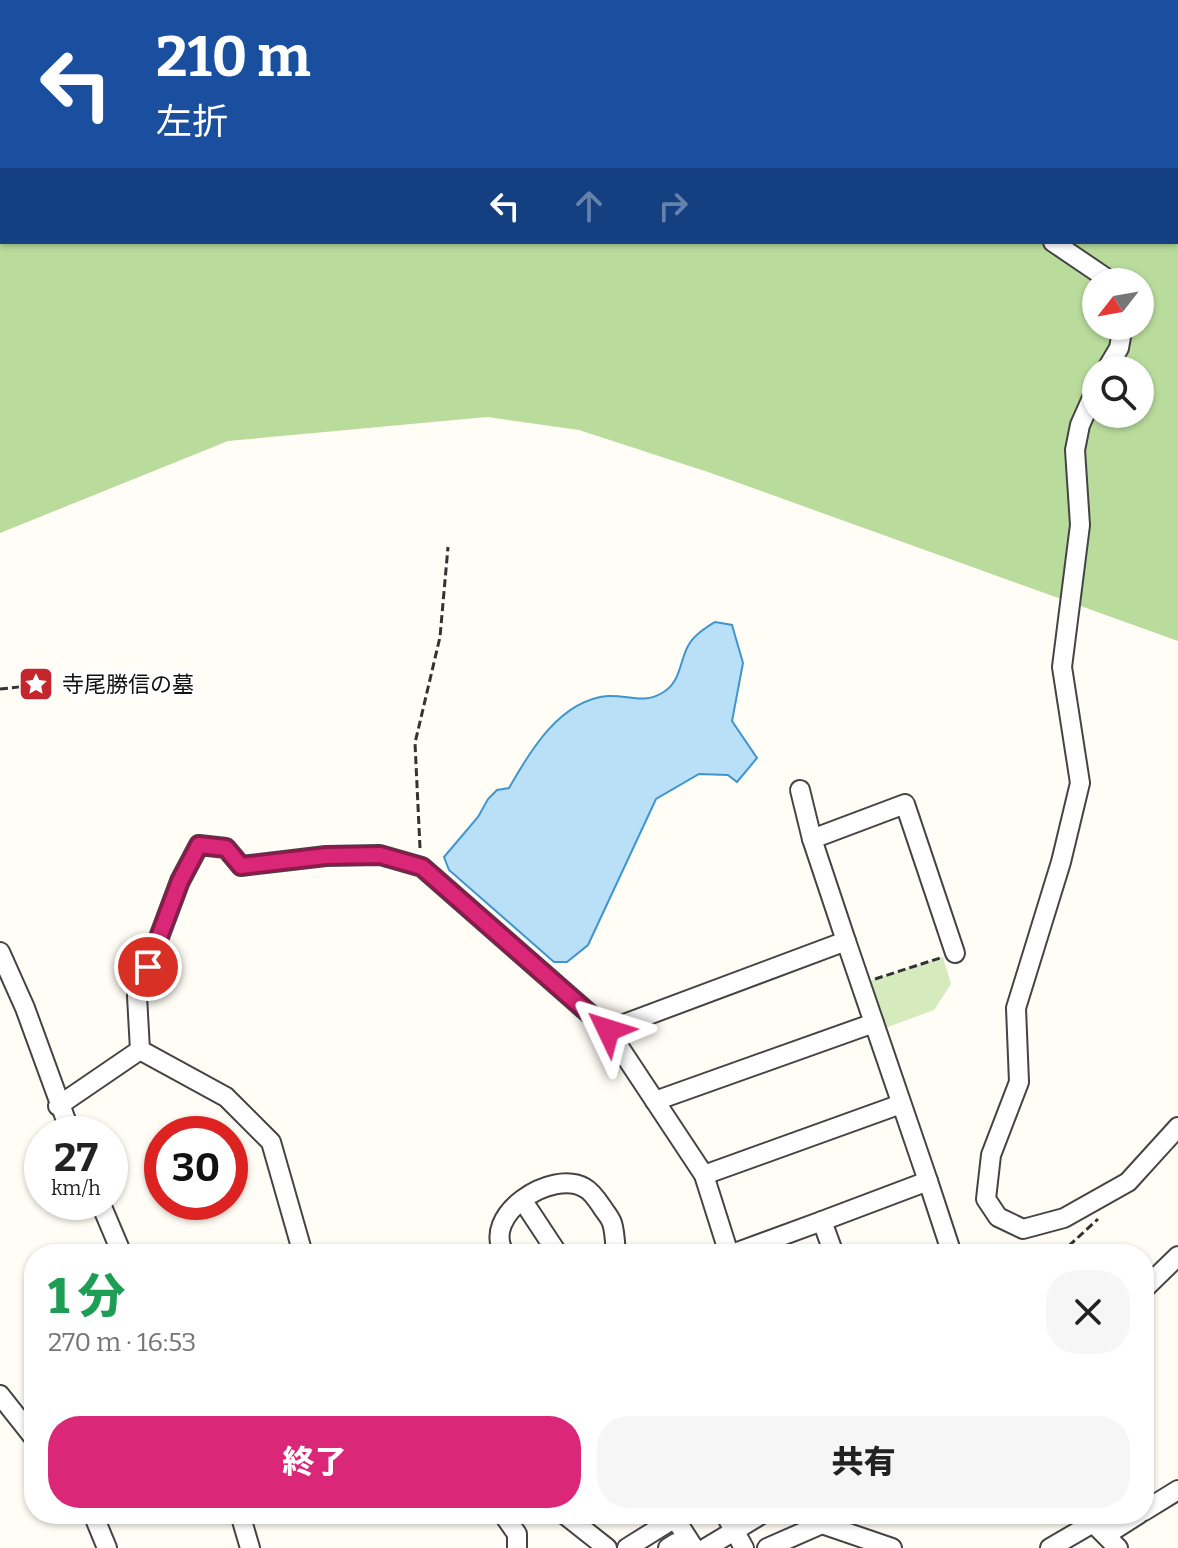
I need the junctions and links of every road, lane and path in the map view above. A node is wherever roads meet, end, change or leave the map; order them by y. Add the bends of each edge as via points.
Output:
1 (1056, 244) edge
2 (1091, 268) edge
3 (1082, 420) edge
4 (448, 547) dead end
5 (28, 686) dead end
6 (0, 689) edge
7 (800, 790) dead end
8 (812, 839) junction
9 (422, 867) junction
10 (846, 941) junction
11 (0, 952) edge
12 (955, 953) joint
13 (860, 984) junction
14 (874, 1023) junction
15 (608, 1030) junction
16 (140, 1050) junction
17 (655, 1101) junction
18 (901, 1104) junction
19 (58, 1106) junction
20 (63, 1116) edge
21 (1178, 1127) edge
22 (704, 1175) junction
23 (928, 1181) junction
24 (523, 1201) junction
25 (108, 1220) edge
26 (822, 1221) junction
27 (118, 1244) edge
28 (300, 1244) edge
29 (499, 1244) edge
30 (551, 1244) edge
31 (615, 1244) edge
32 (727, 1244) edge
33 (758, 1244) edge
34 (830, 1244) edge
35 (949, 1244) edge
36 (1178, 1256) edge
37 (1154, 1279) edge
38 (0, 1395) edge
39 (24, 1425) edge
40 (1178, 1490) edge
41 (1154, 1505) edge
42 (97, 1524) edge
43 (243, 1524) edge
44 (510, 1524) edge
45 (577, 1524) edge
46 (665, 1524) edge
47 (678, 1524) edge
48 (731, 1524) edge
49 (745, 1524) edge
50 (817, 1524) edge
51 (839, 1524) edge
52 (735, 1530) junction
53 (1102, 1530) edge
54 (647, 1543) edge
55 (107, 1548) edge
56 (250, 1548) edge
57 (517, 1548) edge
58 (607, 1548) edge
59 (627, 1548) edge
60 (668, 1548) edge
61 (678, 1548) edge
62 (694, 1548) edge
63 (706, 1548) edge
64 (744, 1548) edge
65 (767, 1548) edge
66 (892, 1548) edge
67 (1050, 1548) edge

1 - 2 street
3 - 21 street via 1075,450 1080,525 1062,667 1080,783 1016,1008 1019,1082 991,1155 986,1199 998,1217 1023,1229 1064,1218 1128,1182
4 - 9 path via 440,637 415,743
5 - 6 path
7 - 8 street
8 - 10 street
8 - 12 street via 905,804
9 - 15 street
9 - 16 street via 380,855 241,866 226,848 199,845 137,996
10 - 13 street
10 - 15 street
11 - 19 street
12 - 13 path
13 - 14 street
14 - 17 street
14 - 18 street
15 - 17 street
16 - 19 street
16 - 28 street via 226,1097 271,1142
17 - 22 street
18 - 22 street
18 - 23 street
19 - 20 street
22 - 32 street
23 - 26 street
23 - 35 street
24 - 29 street via 501,1223
24 - 30 street
24 - 31 street via 560,1182 585,1187 612,1221
25 - 27 street
26 - 33 street
26 - 34 street
36 - 37 street
38 - 39 street
40 - 41 street
42 - 55 street
43 - 56 street
44 - 57 street
45 - 58 street
46 - 54 street
47 - 62 street
48 - 52 street
49 - 52 street
50 - 65 street
51 - 66 street
52 - 63 street
52 - 64 street
53 - 67 street
54 - 59 street
60 - 61 street via 676,1543

